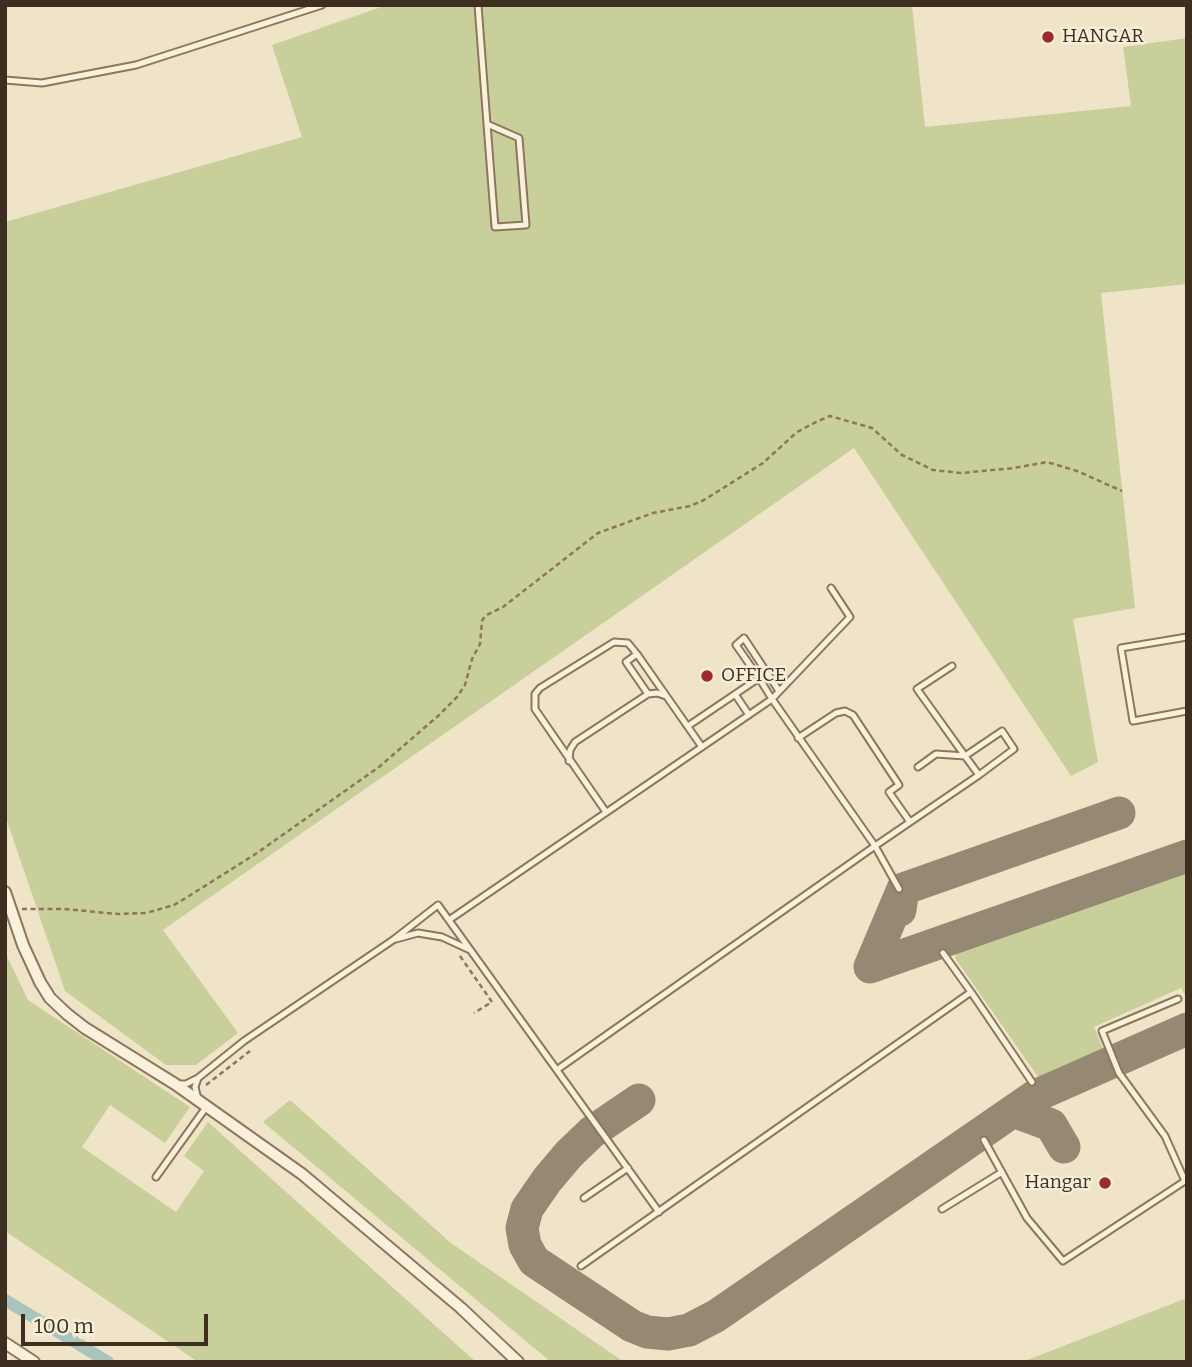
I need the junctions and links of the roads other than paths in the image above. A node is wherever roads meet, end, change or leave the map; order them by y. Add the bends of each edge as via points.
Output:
1 (322, 5) edge
2 (478, 5) edge
3 (5, 80) edge
4 (487, 124) junction
5 (831, 588) dead end
6 (1187, 637) edge
7 (637, 654) junction
8 (952, 666) dead end
9 (759, 678) junction
10 (779, 691) junction
11 (648, 694) junction
12 (735, 694) junction
13 (667, 697) junction
14 (772, 699) junction
15 (1187, 711) edge
16 (749, 715) junction
17 (688, 726) junction
18 (798, 738) junction
19 (702, 747) junction
20 (965, 756) junction
21 (569, 761) junction
22 (918, 767) dead end
23 (979, 775) junction
24 (606, 812) junction
25 (910, 822) junction
26 (875, 846) junction
27 (899, 889) dead end
28 (5, 892) edge
29 (449, 920) junction
30 (393, 940) junction
31 (471, 951) junction
32 (943, 953) dead end
33 (971, 992) junction
34 (1178, 999) dead end
35 (558, 1069) junction
36 (198, 1078) junction
37 (1032, 1082) dead end
38 (175, 1084) junction
39 (200, 1100) junction
40 (984, 1140) dead end
41 (628, 1168) junction
42 (1002, 1172) junction
43 (156, 1177) dead end
44 (584, 1198) dead end
45 (942, 1209) dead end
46 (659, 1212) junction
47 (580, 1266) dead end
48 (5, 1343) edge
49 (34, 1362) edge
50 (518, 1362) edge

1 - 3 lane via 136,65 42,83
2 - 4 lane
4 - 4 lane via 519,138 526,225 495,227
5 - 10 lane via 850,617
6 - 15 lane via 1121,648 1133,721
7 - 11 lane via 625,662
7 - 13 lane
7 - 21 lane via 628,643 614,642 535,694 535,709
8 - 20 lane via 917,689
9 - 10 lane via 736,645 744,638
9 - 12 lane
9 - 14 lane
10 - 14 lane
11 - 13 lane
11 - 21 lane via 575,742
12 - 16 lane
12 - 17 lane
13 - 17 lane
14 - 16 lane
14 - 18 lane
16 - 19 lane
17 - 19 lane
18 - 25 lane via 836,713 853,715 899,785 889,792
18 - 26 lane
19 - 24 lane
20 - 22 lane via 936,754
20 - 23 lane
20 - 23 lane via 1002,731 1014,749
21 - 24 lane
23 - 25 lane
24 - 29 lane
25 - 26 lane
26 - 27 lane
26 - 35 lane
28 - 38 street via 23,945 50,998 85,1028
29 - 30 lane via 438,905
29 - 31 lane
30 - 31 lane via 418,933 442,937
30 - 36 lane via 244,1041
31 - 35 lane
32 - 33 lane
33 - 37 lane
33 - 46 lane
34 - 42 lane via 1102,1031 1119,1073 1165,1136 1185,1181 1063,1261 1027,1218
35 - 41 lane
36 - 38 lane
36 - 39 lane via 195,1087
38 - 39 street
39 - 43 lane
39 - 50 street via 302,1174
40 - 42 lane
41 - 44 lane
41 - 46 lane
42 - 45 lane
46 - 47 lane
48 - 49 street

